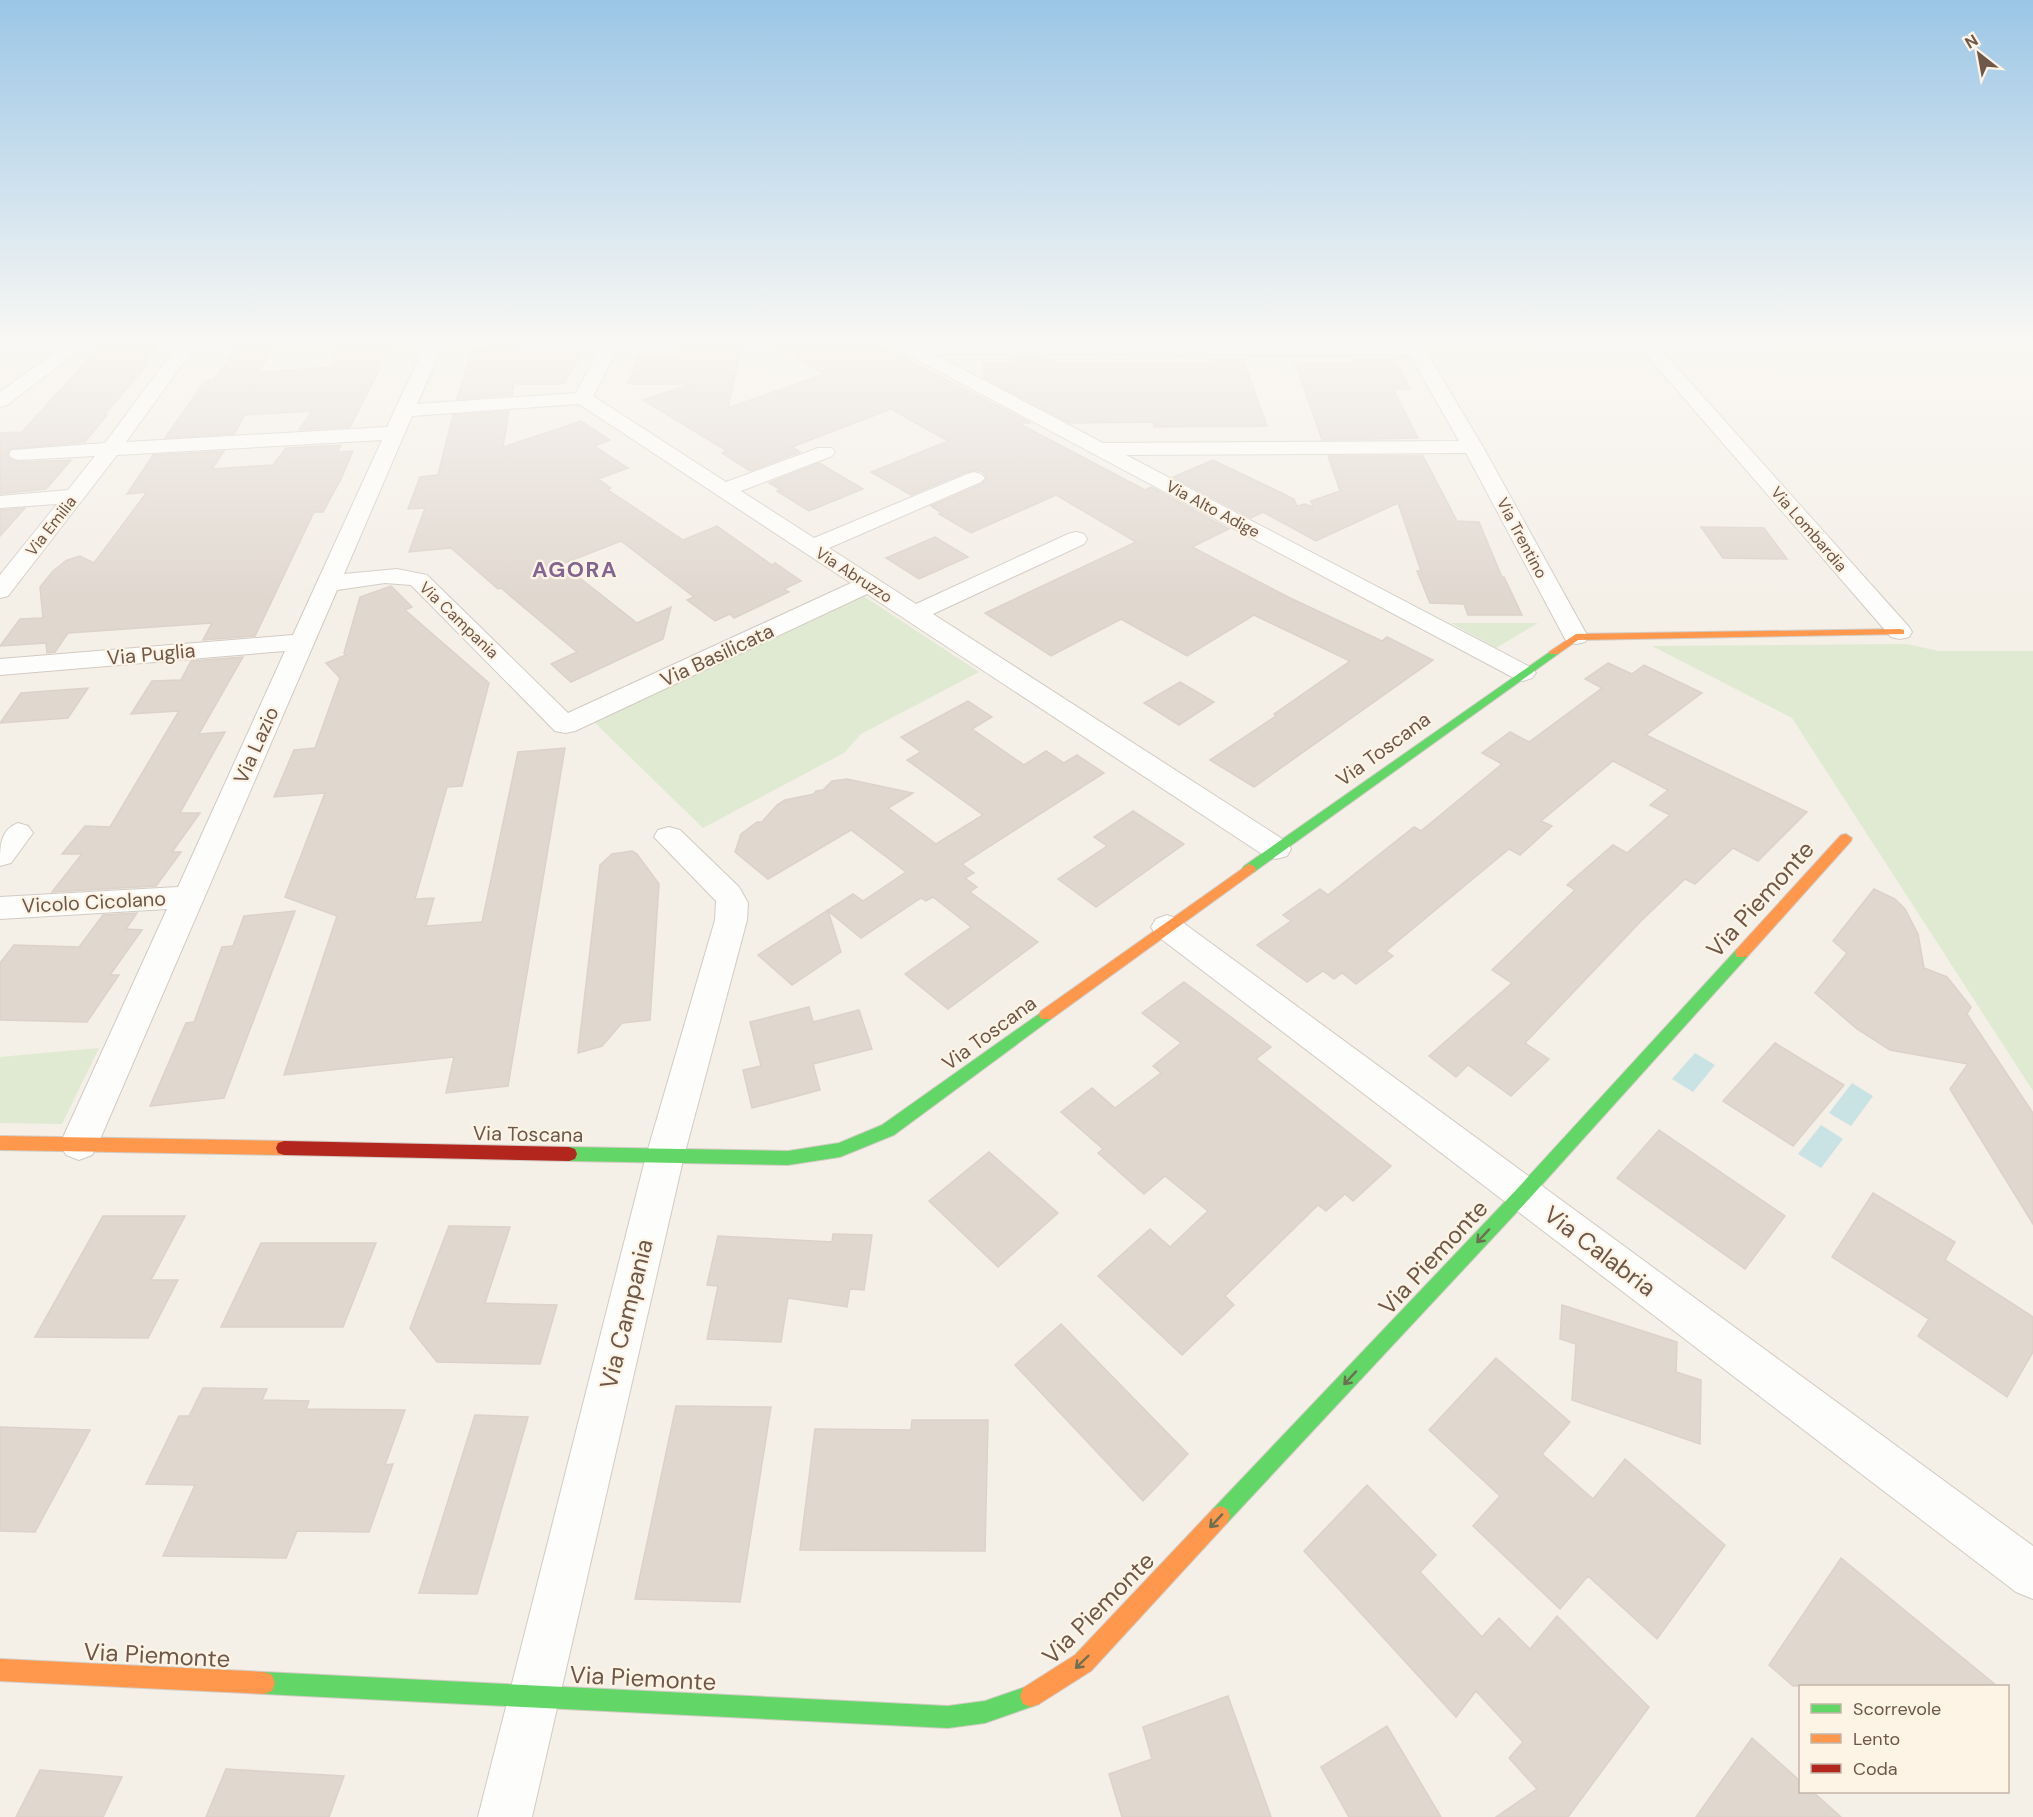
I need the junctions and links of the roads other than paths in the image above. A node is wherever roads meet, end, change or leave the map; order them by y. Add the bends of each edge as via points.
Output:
1 (125, 430) edge
2 (342, 430) edge
3 (397, 430) edge
4 (632, 430) edge
5 (1063, 430) edge
6 (1463, 430) edge
7 (1722, 430) edge
8 (259, 441) junction
9 (1473, 447) junction
10 (111, 449) junction
11 (1099, 449) junction
12 (825, 452) dead end
13 (19, 454) dead end
14 (244, 464) dead end
15 (974, 478) dead end
16 (724, 490) junction
17 (75, 496) junction
18 (0, 502) edge
19 (1077, 539) dead end
20 (811, 547) junction
21 (868, 584) junction
22 (327, 585) junction
23 (0, 591) edge
24 (914, 614) junction
25 (1900, 632) joint
26 (1576, 637) junction
27 (302, 642) junction
28 (0, 667) edge
29 (1523, 673) junction
30 (565, 725) joint
31 (669, 837) dead end
32 (1846, 838) dead end
33 (1276, 849) junction
34 (189, 897) junction
35 (0, 908) edge
36 (1167, 927) junction
37 (0, 1143) edge
38 (79, 1144) junction
39 (664, 1156) junction
40 (1523, 1194) junction
41 (2033, 1575) edge
42 (0, 1670) edge
43 (534, 1695) junction
44 (505, 1817) edge

1 - 10 street, Via Emilia
2 - 8 street
3 - 22 street, Via Lazio
4 - 16 street, Via Abruzzo
5 - 11 street, Via Alto Adige
6 - 9 street, Via Trentino
7 - 25 street, Via Lombardia
8 - 10 street
8 - 14 street
9 - 11 street
9 - 26 street, Via Trentino
10 - 13 street
10 - 17 street, Via Emilia
11 - 29 street, Via Alto Adige
12 - 16 street
15 - 20 street
16 - 20 street, Via Abruzzo
17 - 18 street
17 - 23 street, Via Emilia
19 - 24 street
20 - 21 street, Via Abruzzo
21 - 24 street, Via Abruzzo
21 - 30 street, Via Basilicata
22 - 27 street, Via Lazio
22 - 30 street, Via Campania via 390,576 419,580
24 - 33 street, Via Abruzzo
25 - 26 street
26 - 29 street, Via Toscana
27 - 28 street, Via Puglia
27 - 34 street, Via Lazio
29 - 33 street, Via Toscana
31 - 39 street, Via Campania via 728,895 732,912
32 - 40 street, Via Piemonte
33 - 36 street, Via Toscana
34 - 35 street, Vicolo Cicolano
34 - 38 street, Via Lazio
36 - 39 street, Via Toscana via 888,1130 864,1143 802,1158
36 - 40 street, Via Calabria
37 - 38 street, Via Toscana
38 - 39 street, Via Toscana
39 - 43 street, Via Campania
40 - 41 street, Via Calabria
40 -> 43 street, Via Piemonte via 1083,1663 1036,1694 997,1710 962,1717
42 - 43 street, Via Piemonte
43 - 44 street, Via Campania

